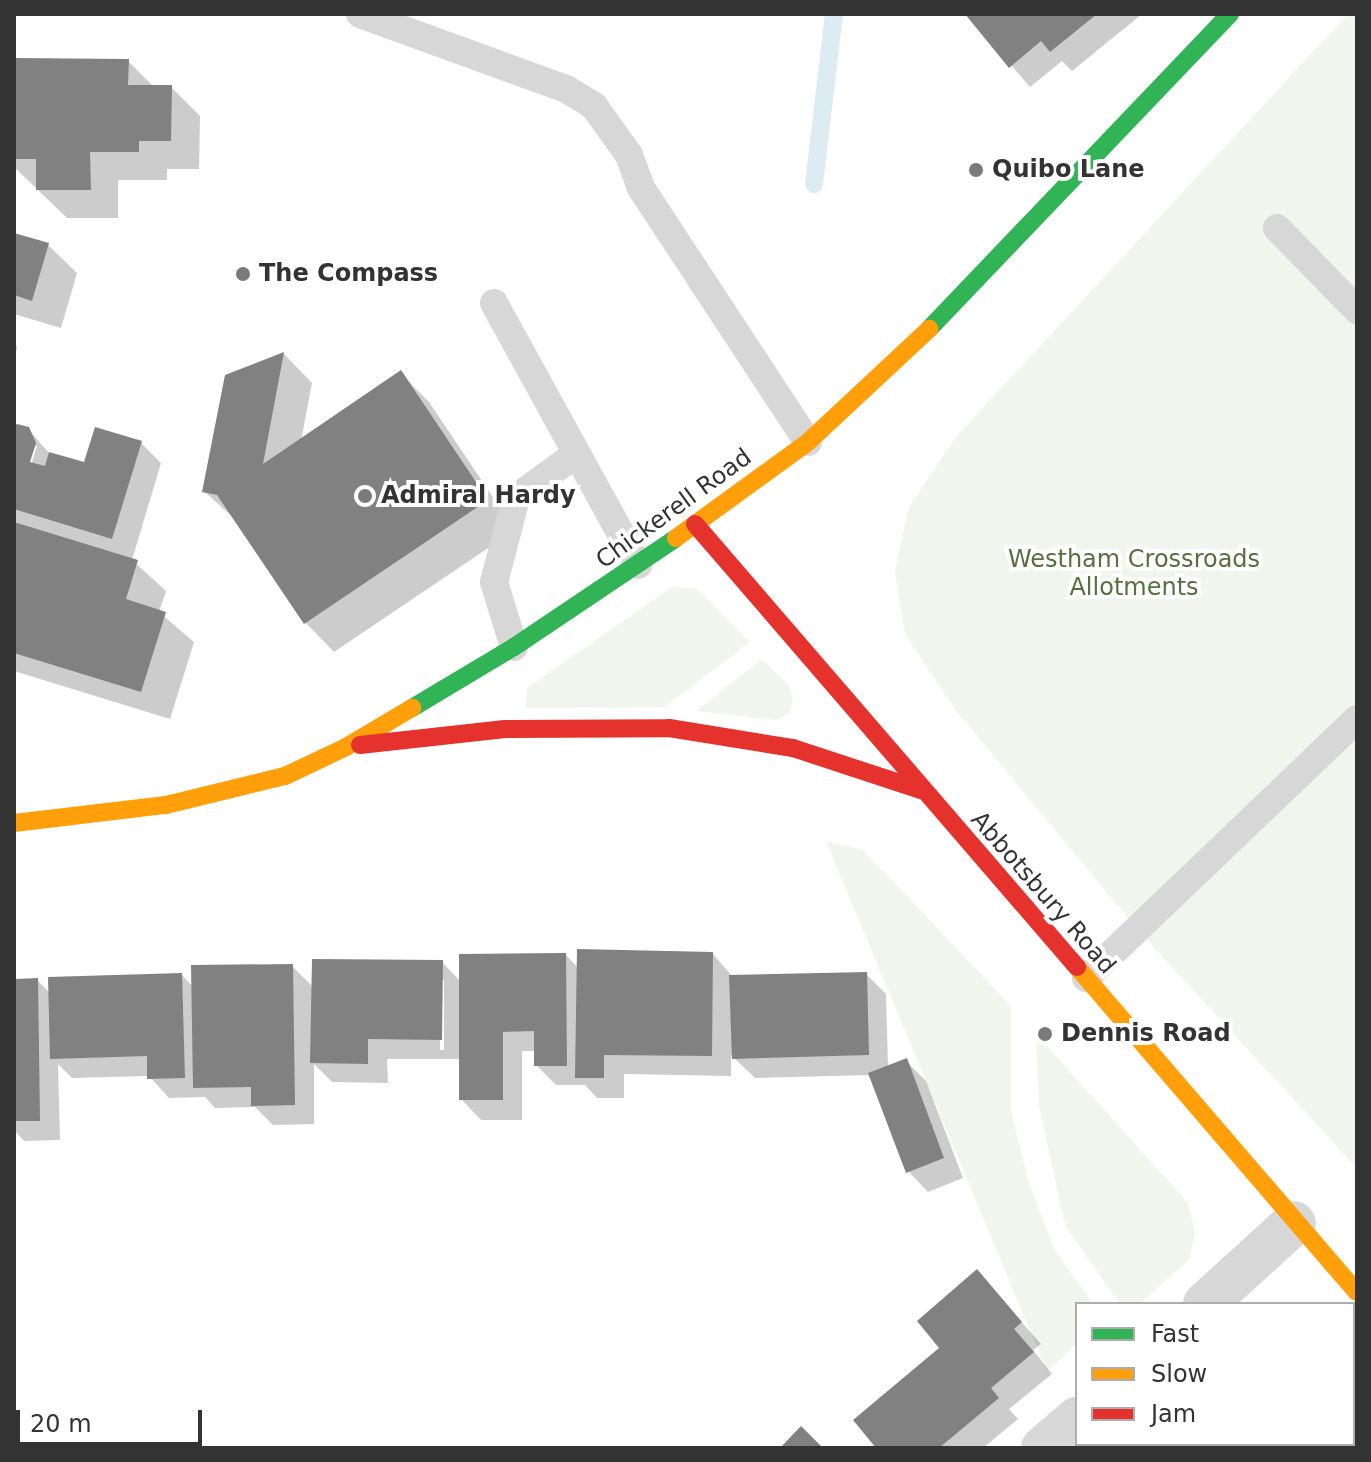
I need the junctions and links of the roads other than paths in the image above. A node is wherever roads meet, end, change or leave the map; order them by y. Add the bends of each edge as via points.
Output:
1 (1230, 14) edge
2 (364, 15) edge
3 (1277, 228) dead end
4 (494, 303) dead end
5 (1357, 310) edge
6 (808, 442) junction
7 (576, 454) junction
8 (695, 524) junction
9 (638, 565) junction
10 (514, 647) junction
11 (1357, 719) edge
12 (346, 747) junction
13 (921, 790) junction
14 (14, 823) edge
15 (1086, 978) junction
16 (1294, 1223) junction
17 (1357, 1292) edge
18 (1207, 1302) edge
19 (1075, 1421) edge
20 (1043, 1448) edge

1 - 6 street, Chickerell Road via 913,346
2 - 6 lane via 566,89 594,106 629,155 641,188
3 - 5 lane
4 - 7 lane
6 - 8 street, Chickerell Road
7 - 9 lane
7 - 10 lane via 516,498 494,582
8 - 9 street, Chickerell Road
8 - 13 street, Abbotsbury Road
9 - 10 street, Chickerell Road
10 - 12 street, Chickerell Road
11 - 15 lane
12 - 13 street via 505,729 669,728 793,748
12 - 14 street, Chickerell Road via 285,776 225,794
13 - 15 street, Abbotsbury Road
15 - 16 street, Abbotsbury Road
16 - 17 street, Abbotsbury Road
16 - 18 street
19 - 20 street

